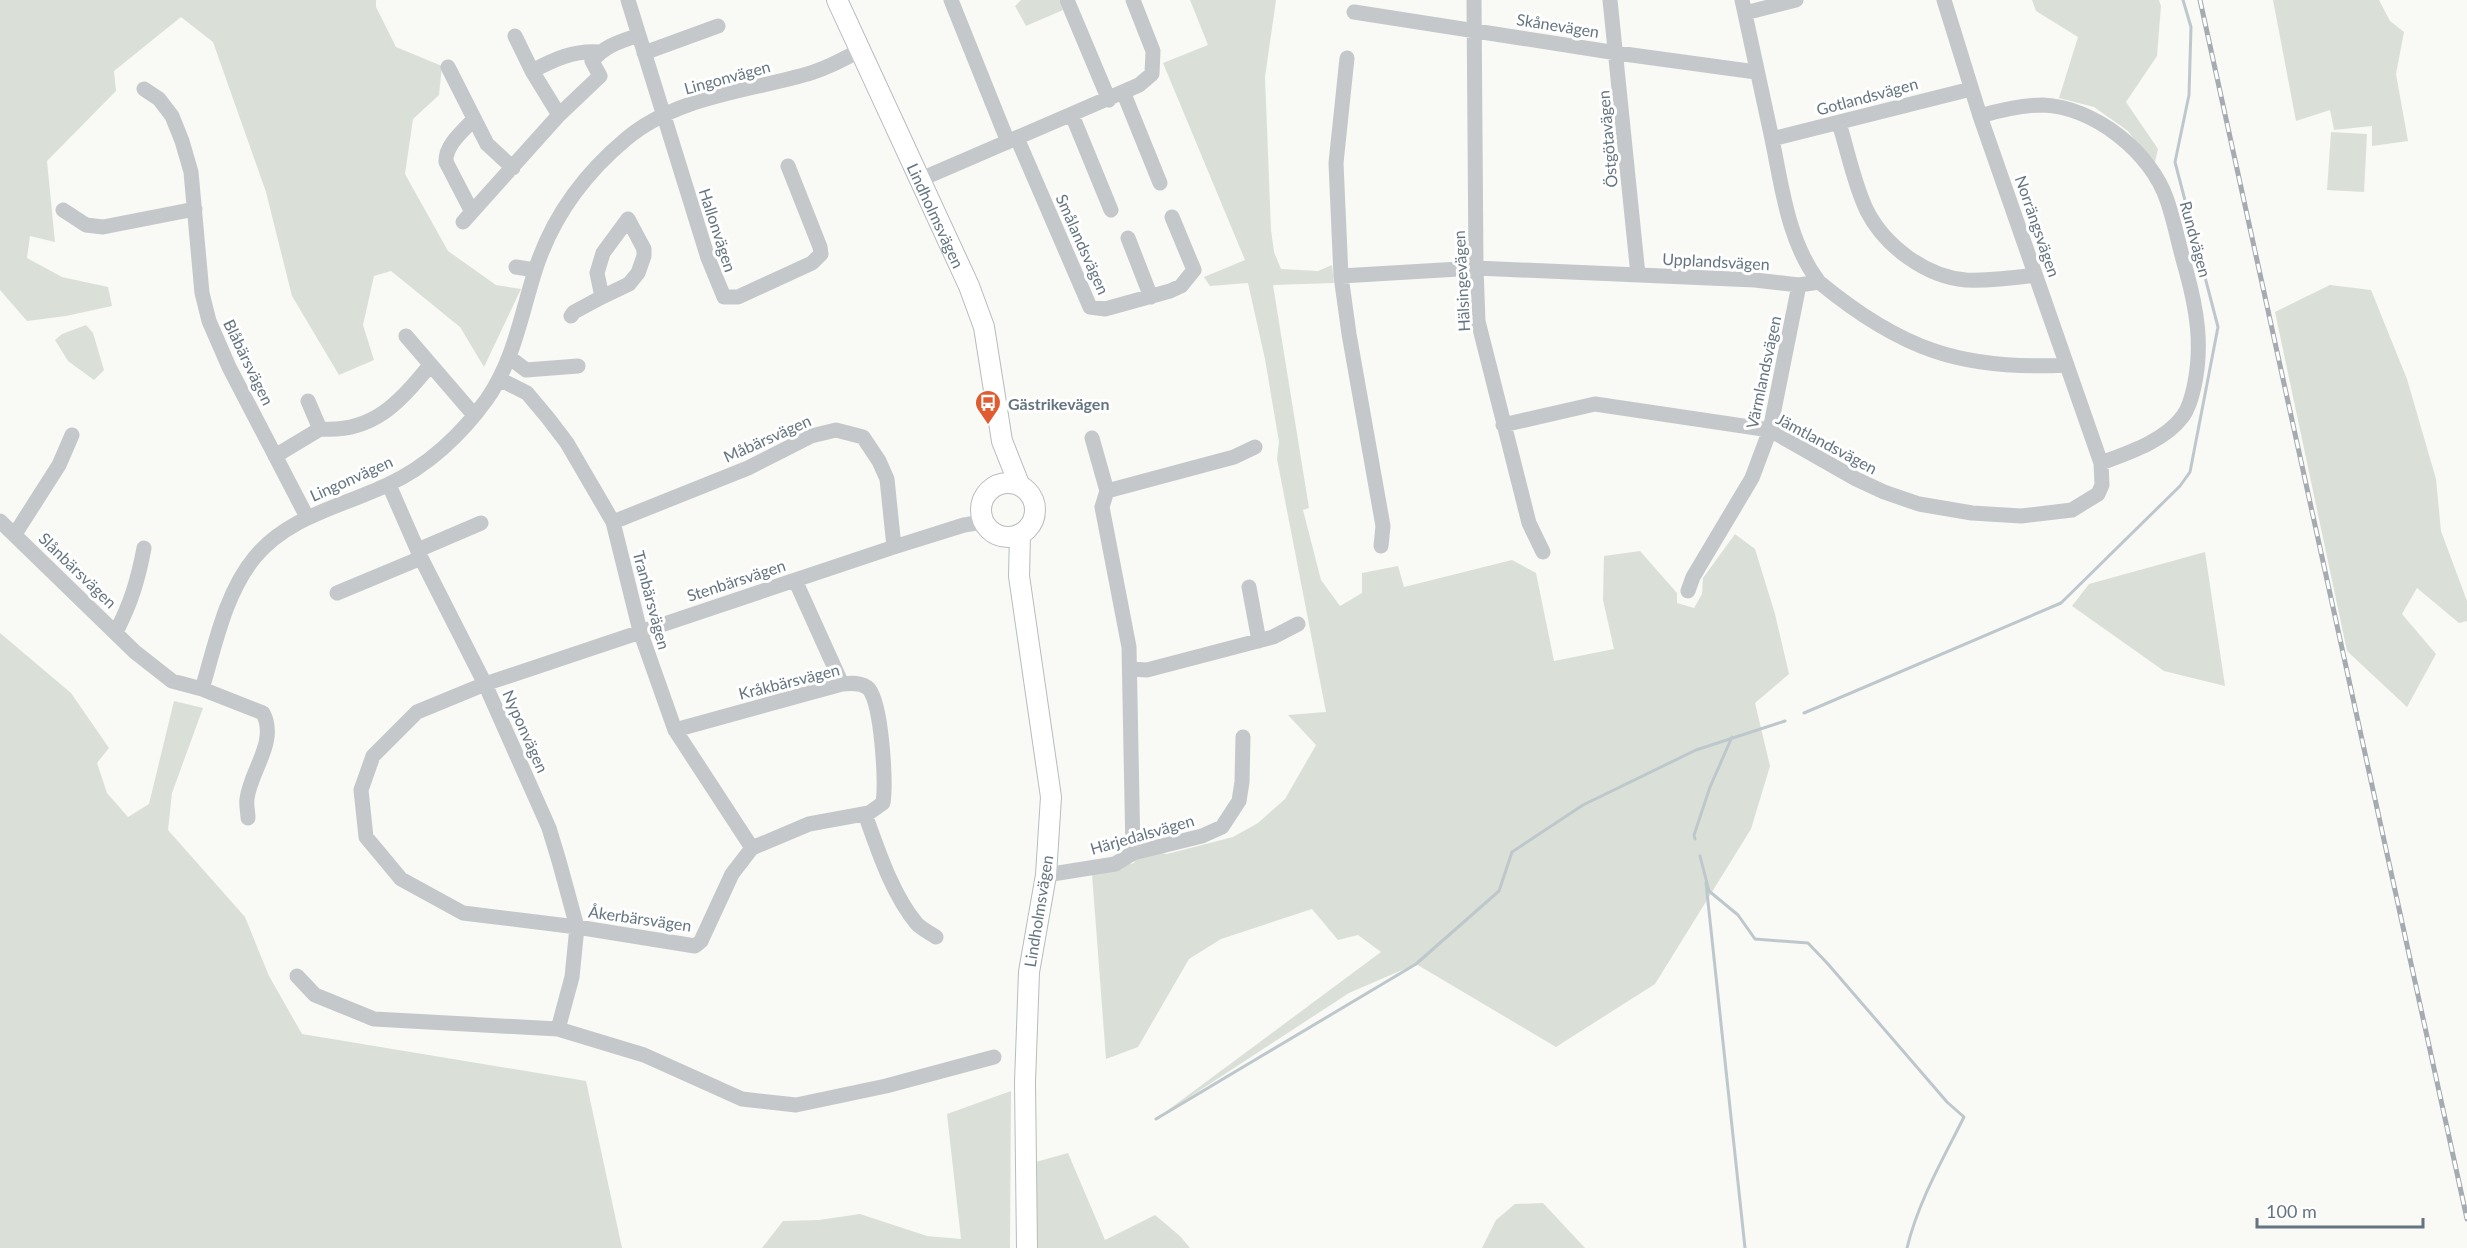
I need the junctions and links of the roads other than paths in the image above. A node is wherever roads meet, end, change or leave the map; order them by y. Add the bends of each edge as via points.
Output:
1 (628, 0) edge
2 (837, 0) edge
3 (951, 0) edge
4 (1067, 0) edge
5 (1133, 0) edge
6 (1474, 0) edge
7 (1610, 0) edge
8 (1796, 0) edge
9 (1944, 0) edge
10 (1743, 7) edge
11 (1354, 12) dead end
12 (718, 26) dead end
13 (1474, 30) junction
14 (639, 34) junction
15 (515, 36) dead end
16 (603, 49) junction
17 (859, 51) junction
18 (644, 53) junction
19 (1617, 53) junction
20 (1347, 58) dead end
21 (448, 67) dead end
22 (532, 71) junction
23 (1756, 72) junction
24 (144, 89) dead end
25 (1971, 89) junction
26 (1124, 94) junction
27 (1108, 100) junction
28 (558, 115) junction
29 (1072, 115) junction
30 (663, 116) junction
31 (1980, 116) junction
32 (473, 120) junction
33 (1839, 123) junction
34 (1772, 139) junction
35 (1012, 140) junction
36 (788, 166) dead end
37 (513, 168) junction
38 (919, 180) junction
39 (1160, 183) dead end
40 (195, 209) junction
41 (63, 210) dead end
42 (1111, 210) dead end
43 (1172, 217) dead end
44 (1128, 238) dead end
45 (516, 267) dead end
46 (1476, 268) junction
47 (535, 270) junction
48 (2036, 274) junction
49 (1638, 275) junction
50 (1341, 276) junction
51 (1819, 282) junction
52 (1799, 285) junction
53 (602, 297) junction
54 (1151, 297) junction
55 (571, 316) dead end
56 (405, 336) dead end
57 (509, 357) junction
58 (430, 365) junction
59 (2067, 365) junction
60 (578, 366) dead end
61 (499, 379) junction
62 (308, 401) dead end
63 (474, 415) junction
64 (1503, 425) junction
65 (320, 429) junction
66 (1770, 430) junction
67 (72, 435) dead end
68 (1092, 438) dead end
69 (1002, 441) junction
70 (1255, 447) dead end
71 (275, 456) junction
72 (2101, 463) junction
73 (1019, 484) junction
74 (389, 485) junction
75 (994, 486) junction
76 (1107, 491) junction
77 (307, 517) junction
78 (982, 518) junction
79 (0, 521) edge
80 (613, 522) junction
81 (481, 523) dead end
82 (15, 534) junction
83 (1010, 535) junction
84 (1381, 546) dead end
85 (894, 547) junction
86 (144, 548) dead end
87 (1543, 552) dead end
88 (420, 554) junction
89 (795, 580) junction
90 (1249, 587) dead end
91 (1688, 591) dead end
92 (337, 593) dead end
93 (1298, 624) dead end
94 (640, 631) junction
95 (116, 632) junction
96 (1259, 641) junction
97 (1130, 669) junction
98 (485, 684) junction
99 (842, 684) junction
100 (202, 690) junction
101 (675, 730) junction
102 (1243, 736) dead end
103 (884, 803) joint
104 (866, 814) junction
105 (248, 818) dead end
106 (752, 848) junction
107 (1133, 853) junction
108 (1046, 875) junction
109 (577, 927) junction
110 (936, 937) dead end
111 (297, 976) dead end
112 (558, 1029) junction
113 (994, 1057) dead end
114 (1027, 1248) edge

1 - 14 street
2 - 17 main road, Lindholmsvägen
3 - 35 street
4 - 27 street
5 - 26 street via 1153,51 1152,74
6 - 13 street, Hälsingevägen
7 - 19 street, Östgötavägen
8 - 10 street
9 - 25 street, Norrängsvägen
10 - 23 street
11 - 13 street, Skånevägen
12 - 18 street
13 - 19 street, Skånevägen
13 - 46 street, Hälsingevägen
14 - 16 street
14 - 18 street
15 - 22 street
16 - 22 street via 560,57
16 - 28 street via 592,61 600,76
17 - 30 street, Lingonvägen via 803,75 731,91
17 - 38 main road, Lindholmsvägen
18 - 30 street
19 - 23 street, Skånevägen
19 - 49 street, Östgötavägen
20 - 50 street via 1336,163
21 - 32 street
22 - 28 street
23 - 34 street
24 - 40 street, Blåbärsvägen via 159,99 172,116 191,172
25 - 31 street, Norrängsvägen
25 - 33 street, Gotlandsvägen
26 - 27 street
26 - 39 street
27 - 29 street
28 - 37 street
29 - 35 street
29 - 42 street
30 - 36 street, Hallonvägen via 724,297 738,297 812,263 821,254
30 - 47 street, Lingonvägen via 627,138 592,170 549,232
31 - 48 street, Norrängsvägen
31 - 72 street, Rundvägen via 2027,105 2046,105 2081,114 2110,130 2138,155 2167,199 2196,304 2199,363 2193,390 2177,423 2160,436
32 - 37 street via 487,144
32 - 37 street via 451,144 446,156 468,217
33 - 34 street, Gotlandsvägen
33 - 48 street via 1868,212 1904,254 1939,273 1964,280
34 - 51 street via 1797,245
35 - 38 street
35 - 54 street, Smålandsvägen via 1090,307 1105,309
38 - 69 main road, Lindholmsvägen via 984,327
40 - 41 street via 103,227 86,225
40 - 71 street, Blåbärsvägen via 202,293 209,321
43 - 54 street, Smålandsvägen via 1194,270 1181,286
44 - 54 street
45 - 47 street
46 - 49 street, Upplandsvägen
46 - 50 street, Upplandsvägen
46 - 64 street, Hälsingevägen via 1478,321
47 - 57 street, Lingonvägen
48 - 59 street, Norrängsvägen
49 - 52 street, Upplandsvägen
50 - 84 street via 1383,526
51 - 52 street, Upplandsvägen
51 - 59 street via 1853,310 1932,350 1963,360 2005,366
52 - 66 street, Värmlandsvägen
53 - 53 street via 597,273 603,253 627,219 644,256 629,284
53 - 55 street
56 - 58 street
57 - 60 street via 526,370
57 - 61 street, Lingonvägen
58 - 63 street
58 - 65 street via 409,392 378,417 340,431
59 - 72 street, Norrängsvägen
61 - 63 street, Lingonvägen
61 - 80 street, Tranbärsvägen via 526,393 548,418
62 - 65 street
63 - 74 street, Lingonvägen via 440,452
64 - 66 street, Jämtlandsvägen via 1595,404
64 - 87 street, Hälsingevägen via 1529,523
65 - 71 street
66 - 72 street, Jämtlandsvägen via 1884,492 1928,506 1972,513 2021,516 2072,510 2098,494 2102,485
66 - 91 street, Värmlandsvägen via 1752,478
67 - 82 street, Slånbärsvägen via 59,465
68 - 76 street
69 - 73 main road, Lindholmsvägen
69 - 75 main road, Lindholmsvägen
70 - 76 street via 1234,457
71 - 77 street, Blåbärsvägen
73 - 75 main road via 1006,482
73 - 83 main road, Lindholmsvägen via 1033,498 1035,512 1031,525
74 - 77 street, Lingonvägen
74 - 88 street, Nyponvägen
75 - 78 main road, Lindholmsvägen via 985,495
76 - 97 street via 1102,507
77 - 100 street, Lingonvägen via 271,542 247,569 227,608
78 - 83 main road, Lindholmsvägen via 989,530
78 - 85 street, Stenbärsvägen
79 - 82 street, Slånbärsvägen
80 - 85 street, Måbärsvägen via 748,468 811,436 836,430 863,438 879,461 887,478
80 - 94 street, Tranbärsvägen
81 - 88 street
82 - 95 street, Slånbärsvägen
83 - 108 main road, Lindholmsvägen via 1051,797
85 - 89 street, Stenbärsvägen
86 - 95 street, Slånbärsvägen via 138,581
88 - 92 street
88 - 98 street, Nyponvägen
89 - 94 street, Stenbärsvägen
89 - 99 street
90 - 96 street
93 - 96 street
94 - 98 street, Stenbärsvägen
94 - 101 street, Tranbärsvägen
95 - 100 street, Slånbärsvägen via 172,681
96 - 97 street via 1147,670
97 - 107 street
98 - 109 street, Nyponvägen via 549,828
98 - 109 street, Stenbärsvägen via 417,712 373,756 362,790 366,837 401,879 463,913
99 - 101 street, Kråkbärsvägen
99 - 103 street, Kråkbärsvägen via 858,683 868,688 877,710
100 - 105 street, Slånbärsvägen via 263,713 268,724 247,798
101 - 106 street, Tranbärsvägen
102 - 107 street, Härjedalsvägen via 1239,801 1222,826 1202,836
103 - 104 street, Åkerbärsvägen
104 - 106 street, Åkerbärsvägen via 809,824
104 - 110 street via 883,865 906,906 918,925
106 - 109 street, Åkerbärsvägen via 732,874 701,941 695,946
107 - 108 street, Härjedalsvägen via 1115,864
108 - 114 main road, Lindholmsvägen via 1029,972 1025,1082
109 - 112 street via 572,977
111 - 112 street via 315,995 374,1019
112 - 113 street via 644,1055 742,1100 796,1105

